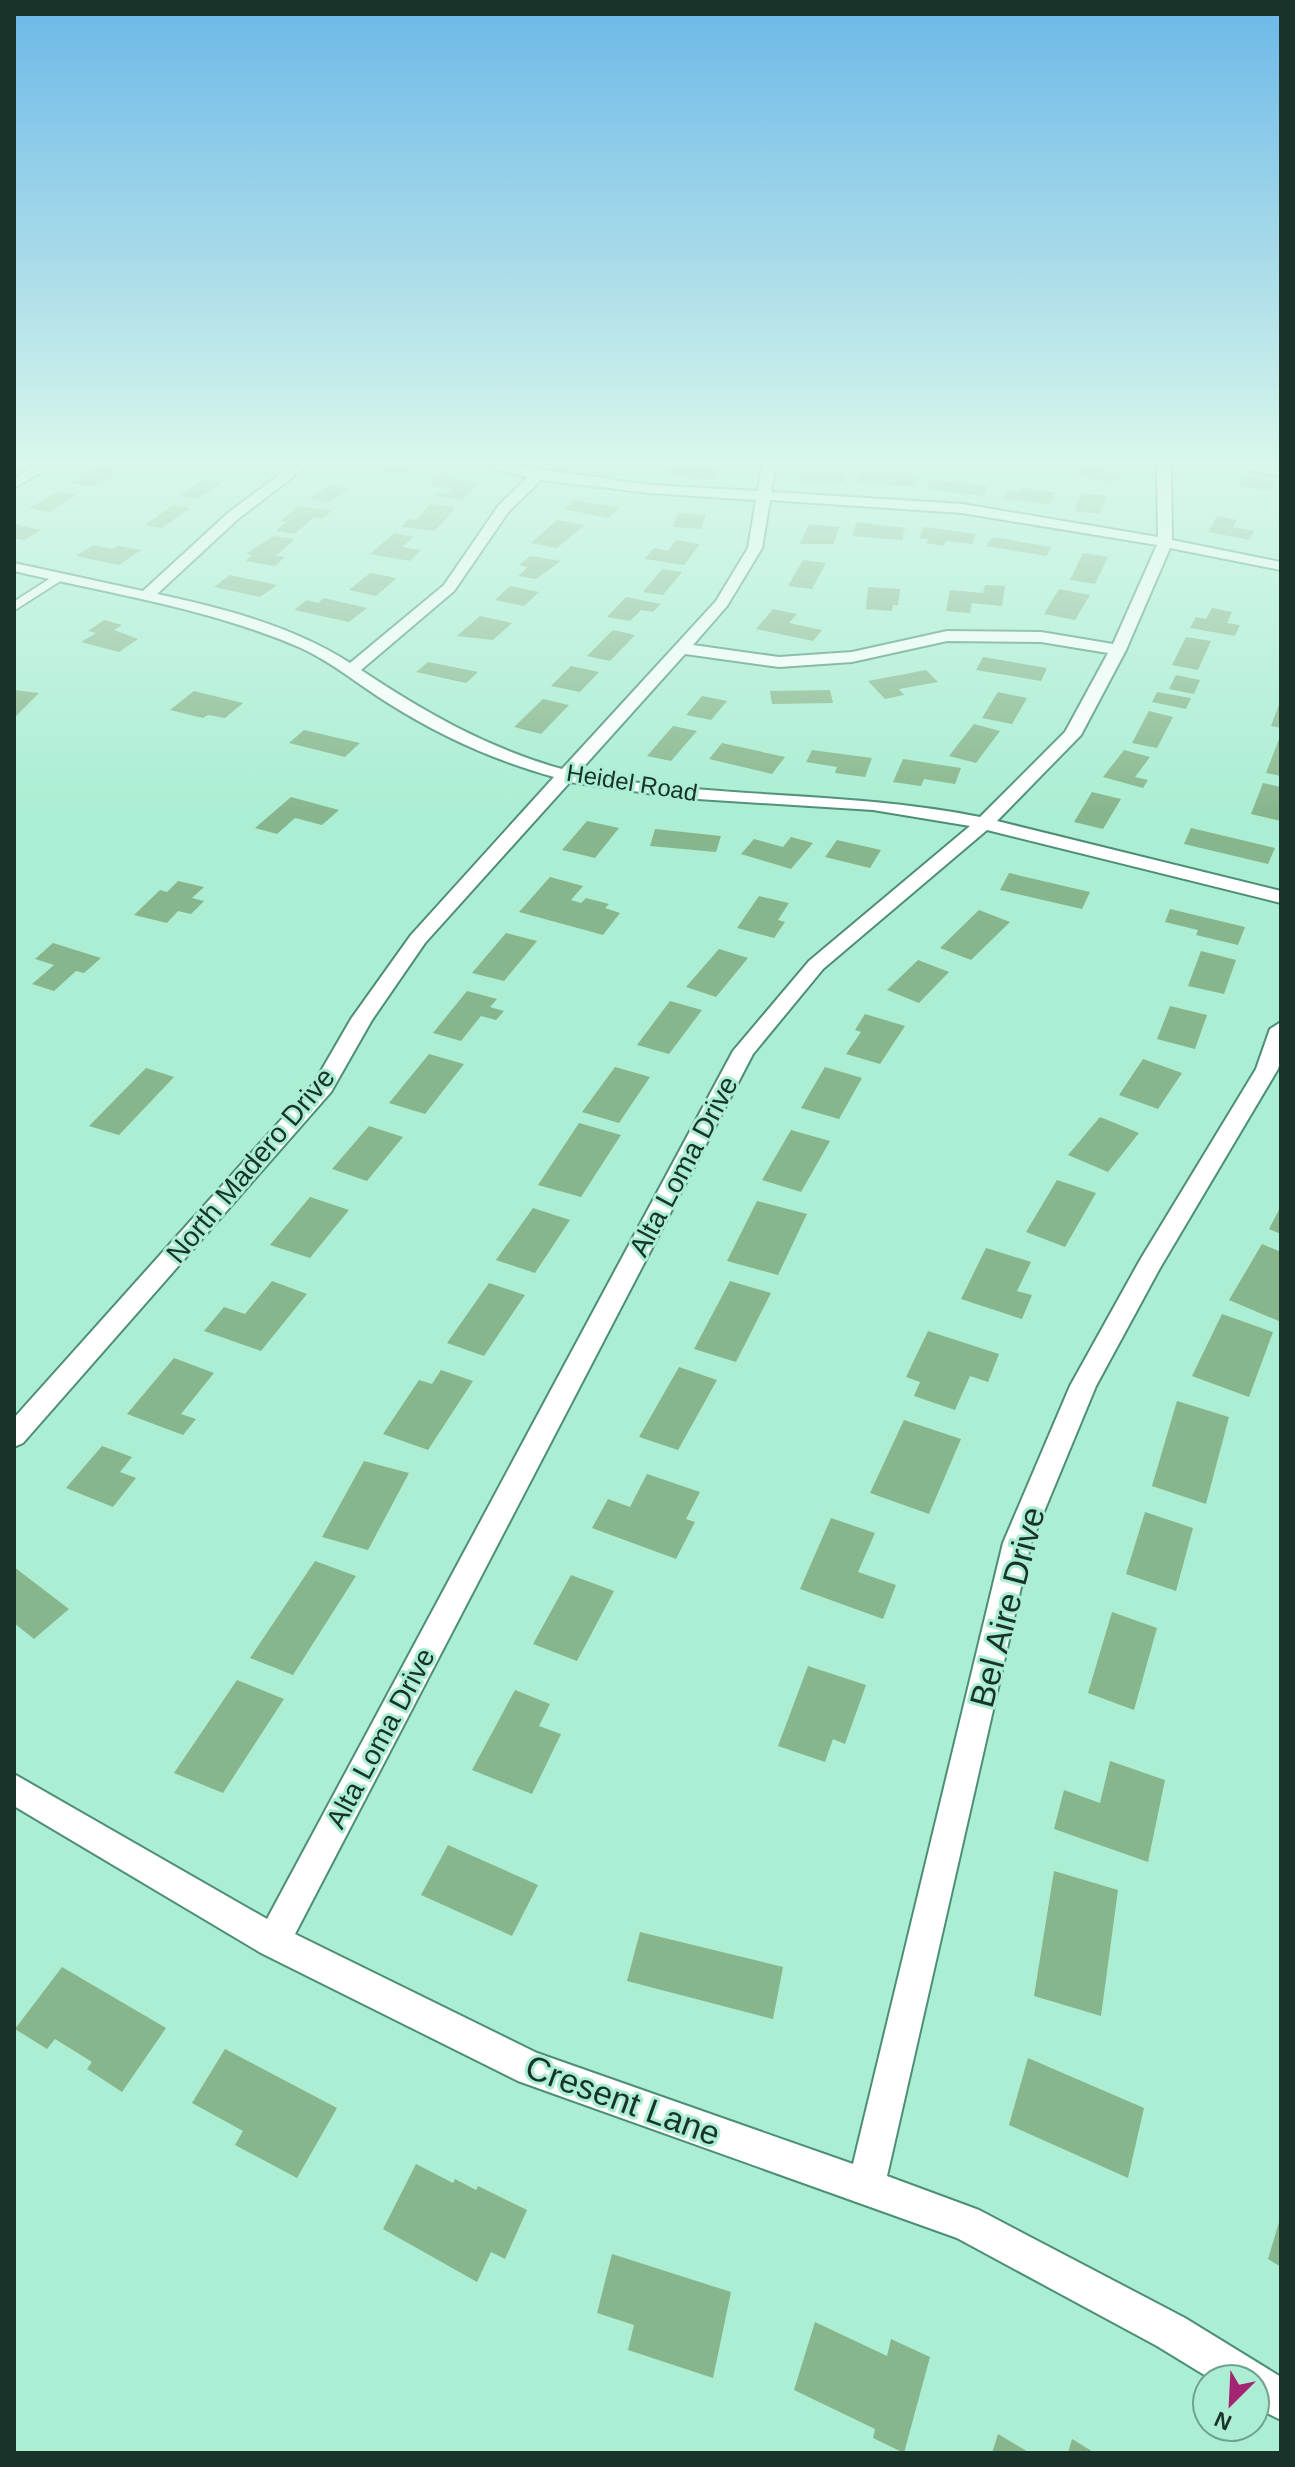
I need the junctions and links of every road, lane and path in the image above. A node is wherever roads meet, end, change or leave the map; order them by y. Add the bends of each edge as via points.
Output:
1 (53, 581) edge
2 (72, 581) edge
3 (162, 581) edge
4 (454, 581) edge
5 (735, 581) edge
6 (1149, 581) edge
7 (145, 597) junction
8 (14, 606) edge
9 (679, 648) junction
10 (1118, 650) junction
11 (351, 670) junction
12 (568, 776) junction
13 (983, 824) junction
14 (1281, 897) edge
15 (1281, 1029) edge
16 (14, 1436) edge
17 (14, 1789) edge
18 (273, 1941) junction
19 (866, 2186) junction
20 (1221, 2363) edge

1 - 8 lane
2 - 7 street, Heidel Road
3 - 7 street
4 - 11 street
5 - 9 street, North Madero Drive via 722,603
6 - 10 street, Alta Loma Drive
7 - 11 street, Heidel Road via 270,631
9 - 10 street via 779,662 852,657 947,636 1041,637
9 - 12 street, North Madero Drive
10 - 13 street, Alta Loma Drive via 1072,735
11 - 12 street, Heidel Road via 433,723
12 - 13 street, Heidel Road via 671,793 872,805
12 - 16 street, North Madero Drive via 418,939 323,1087
13 - 14 street, Heidel Road
13 - 18 street, Alta Loma Drive via 816,965 744,1051
15 - 19 street, Bel Aire Drive via 1267,1069 1083,1386 1017,1543
17 - 18 street, Cresent Lane
18 - 19 street, Cresent Lane via 531,2068
19 - 20 street, Cresent Lane via 966,2223

